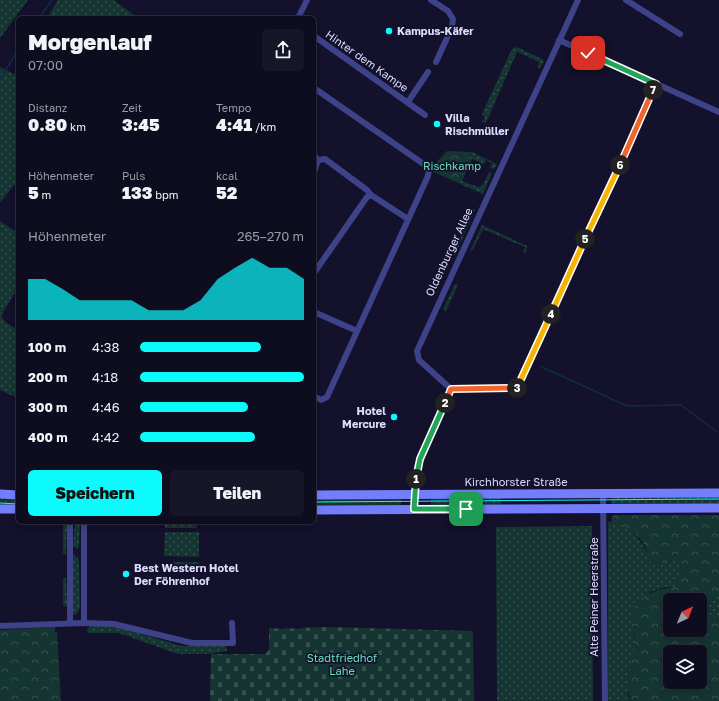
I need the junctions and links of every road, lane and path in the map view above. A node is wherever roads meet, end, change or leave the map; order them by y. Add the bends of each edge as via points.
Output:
1 (306, 0) edge
2 (431, 0) edge
3 (578, 0) edge
4 (626, 0) edge
5 (299, 16) edge
6 (680, 34) dead end
7 (316, 37) edge
8 (559, 40) junction
9 (436, 62) dead end
10 (428, 72) dead end
11 (656, 84) junction
12 (316, 89) edge
13 (408, 102) junction
14 (719, 112) edge
15 (425, 115) dead end
16 (316, 158) edge
17 (371, 195) junction
18 (408, 219) junction
19 (316, 269) edge
20 (316, 313) edge
21 (357, 331) junction
22 (451, 389) junction
23 (316, 397) edge
24 (603, 493) junction
25 (719, 493) edge
26 (0, 494) edge
27 (16, 494) edge
28 (415, 494) junction
29 (316, 495) edge
30 (604, 508) junction
31 (719, 508) edge
32 (0, 509) edge
33 (414, 509) junction
34 (16, 510) edge
35 (316, 510) edge
36 (70, 524) edge
37 (84, 524) edge
38 (70, 623) junction
39 (84, 623) junction
40 (232, 623) dead end
41 (0, 626) edge
42 (605, 701) edge

1 - 5 street
2 - 9 street via 448,11 453,19 452,27
3 - 8 street, Oldenburger Allee
4 - 6 street
7 - 13 street, Hinter dem Kampe
8 - 11 street
8 - 22 street, Oldenburger Allee via 417,351 419,360
10 - 13 street, Hinter dem Kampe
11 - 14 street
11 - 22 street via 517,388
12 - 18 street via 429,170
13 - 15 street, Hinter dem Kampe
16 - 17 street via 325,159
17 - 18 street
17 - 19 street via 367,197
18 - 21 street
20 - 21 street
21 - 23 street via 327,397 321,400
22 - 28 street via 417,467
24 - 25 main road, Kirchhorster Straße
24 - 28 main road, Kirchhorster Straße
24 - 30 street, Alte Peiner Heerstraße
26 - 27 main road
28 - 29 main road, Kirchhorster Straße
28 - 33 main road
30 - 31 main road
30 - 33 main road
30 - 42 street, Alte Peiner Heerstraße
32 - 34 main road
33 - 35 main road
36 - 38 street
37 - 39 street
38 - 39 street
38 - 41 street
39 - 40 street via 114,624 192,643 233,643

